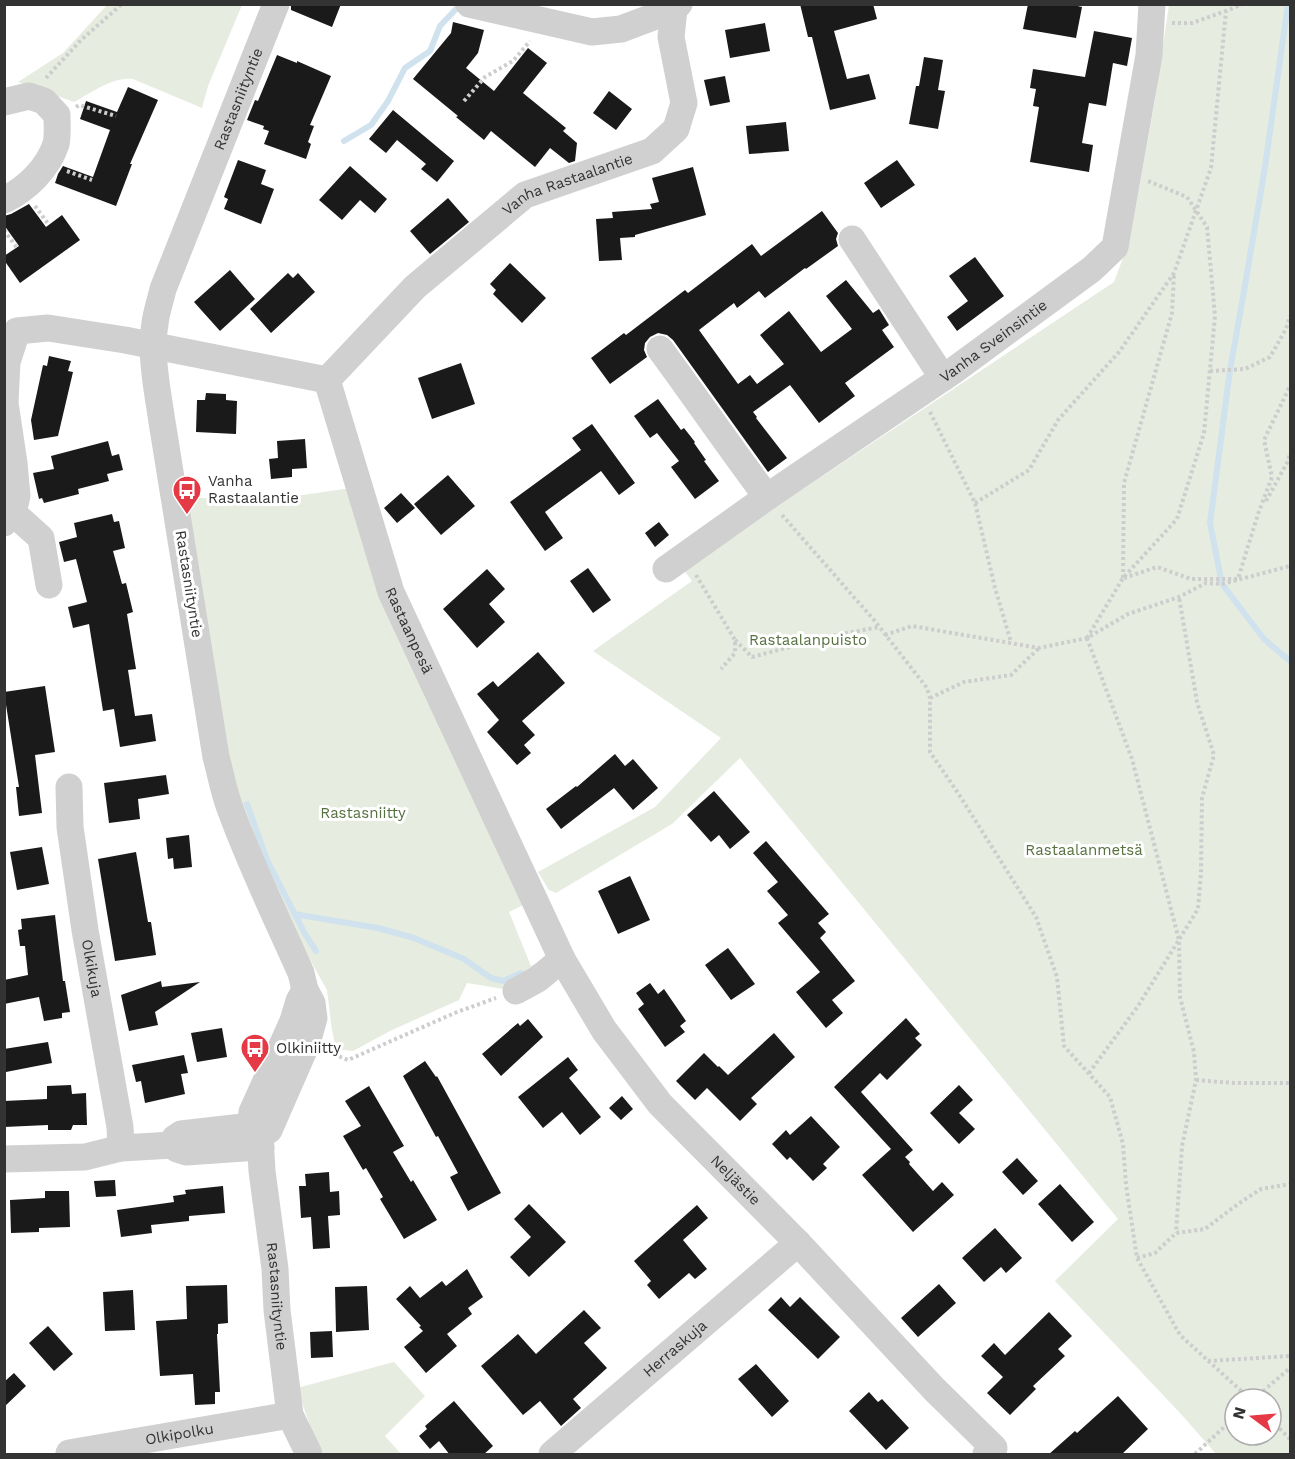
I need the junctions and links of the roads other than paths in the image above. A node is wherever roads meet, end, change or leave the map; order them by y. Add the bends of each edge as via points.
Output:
1 (276, 4) edge
2 (469, 4) edge
3 (663, 9) edge
4 (1152, 14) edge
5 (17, 99) edge
6 (4, 200) edge
7 (852, 239) dead end
8 (11, 322) edge
9 (154, 346) junction
10 (660, 349) dead end
11 (327, 380) junction
12 (932, 386) junction
13 (767, 497) junction
14 (9, 518) edge
15 (675, 562) road end
16 (50, 585) dead end
17 (69, 787) dead end
18 (521, 870) joint
19 (562, 959) junction
20 (516, 991) road end
21 (257, 1136) junction
22 (121, 1148) junction
23 (4, 1159) edge
24 (798, 1243) junction
25 (290, 1415) junction
26 (993, 1452) edge
27 (69, 1453) dead end
28 (309, 1455) edge
29 (552, 1455) edge

1 - 9 street, Rastasniityntie via 163,289 155,318
2 - 3 street via 592,32 621,29
3 - 11 street, Vanha Rastaalantie via 684,103 676,129 652,151 525,195 415,287
4 - 12 street, Vanha Sveinsintie via 1149,55 1115,247 1092,269
5 - 6 street via 44,101 57,115 56,143 42,171
7 - 12 street
8 - 9 street
8 - 14 street via 4,403 18,496
9 - 11 street
9 - 21 street, Rastasniityntie via 154,372 220,775 241,837 301,973 314,1018 269,1130
10 - 13 street
11 - 18 street, Rastaanpesä via 391,592
12 - 13 street, Vanha Sveinsintie
13 - 15 street, Vanha Sveinsintie
14 - 16 street via 41,538
17 - 22 street, Olkikuja via 70,827
18 - 19 street, Neljästie
19 - 20 street
19 - 24 street, Neljästie via 604,1030 660,1104
21 - 22 street via 181,1134 172,1145
21 - 25 street, Rastasniityntie
22 - 23 street via 85,1157
24 - 26 street, Neljästie
24 - 29 street, Herraskuja
25 - 27 street, Olkipolku
25 - 28 street, Rastasniityntie

